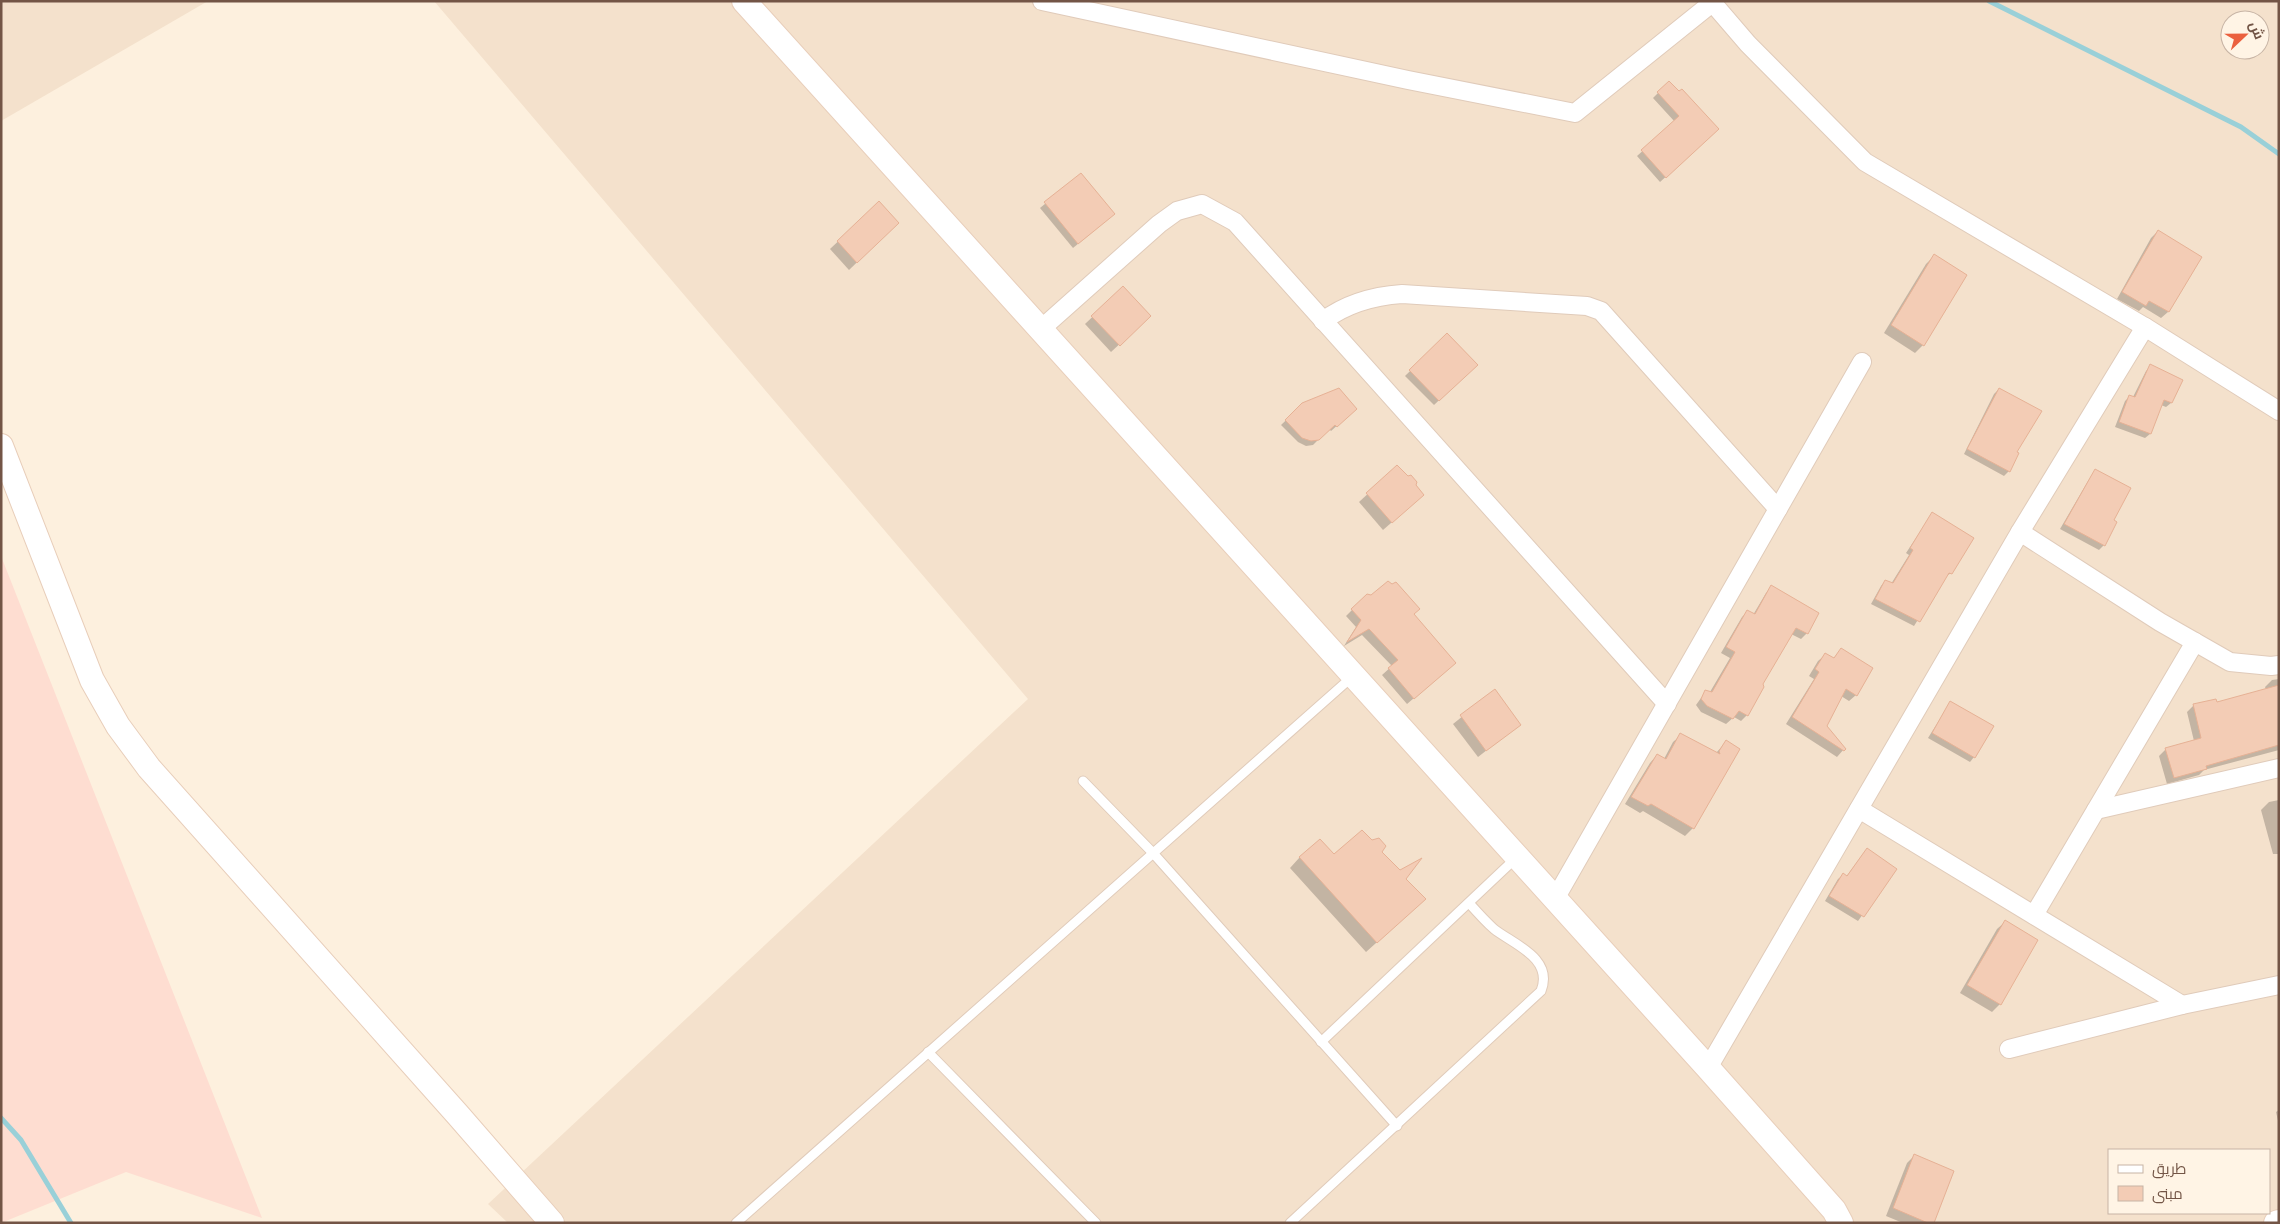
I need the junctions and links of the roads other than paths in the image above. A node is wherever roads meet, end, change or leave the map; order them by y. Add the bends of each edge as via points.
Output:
1 (744, 1) edge
2 (1042, 1) edge
3 (1711, 2) edge
4 (1324, 321) junction
5 (2144, 327) junction
6 (1041, 329) junction
7 (1862, 362) dead end
8 (2279, 411) edge
9 (1, 446) edge
10 (1778, 509) junction
11 (2020, 532) junction
12 (2195, 642) junction
13 (2279, 664) edge
14 (1353, 675) junction
15 (1667, 704) junction
16 (2279, 768) edge
17 (1083, 780) dead end
18 (1859, 808) junction
19 (2096, 810) junction
20 (1153, 853) junction
21 (1517, 857) junction
22 (1555, 899) junction
23 (1469, 903) junction
24 (2034, 915) junction
25 (2279, 985) edge
26 (2182, 1005) junction
27 (1321, 1042) junction
28 (2009, 1048) dead end
29 (928, 1052) junction
30 (1708, 1068) junction
31 (1397, 1126) junction
32 (552, 1223) edge
33 (736, 1223) edge
34 (1096, 1223) edge
35 (1290, 1223) edge
36 (1840, 1223) edge

1 - 6 street
2 - 3 street via 1575,114
3 - 5 street via 1865,162
4 - 6 street via 1235,222 1202,204 1177,211 1159,224
4 - 10 street via 1340,309 1366,300 1402,294 1587,306 1601,311
4 - 15 street
5 - 8 street
5 - 11 street
6 - 14 street
7 - 10 street
9 - 32 street via 92,680 118,726 149,768
10 - 15 street
11 - 12 street
11 - 18 street
12 - 13 street via 2230,662
12 - 19 street
14 - 20 lane
14 - 21 street
15 - 22 street
16 - 19 street
17 - 20 lane
18 - 24 street
18 - 30 street
19 - 24 street
20 - 27 lane
20 - 29 lane
21 - 22 street
21 - 23 lane
22 - 30 street
23 - 27 lane
23 - 31 lane via 1494,928 1530,954 1544,974 1544,983 1535,998
24 - 26 street
25 - 26 street
26 - 28 street
27 - 31 lane
29 - 33 lane
29 - 34 lane
30 - 36 street via 1834,1210
31 - 35 lane

